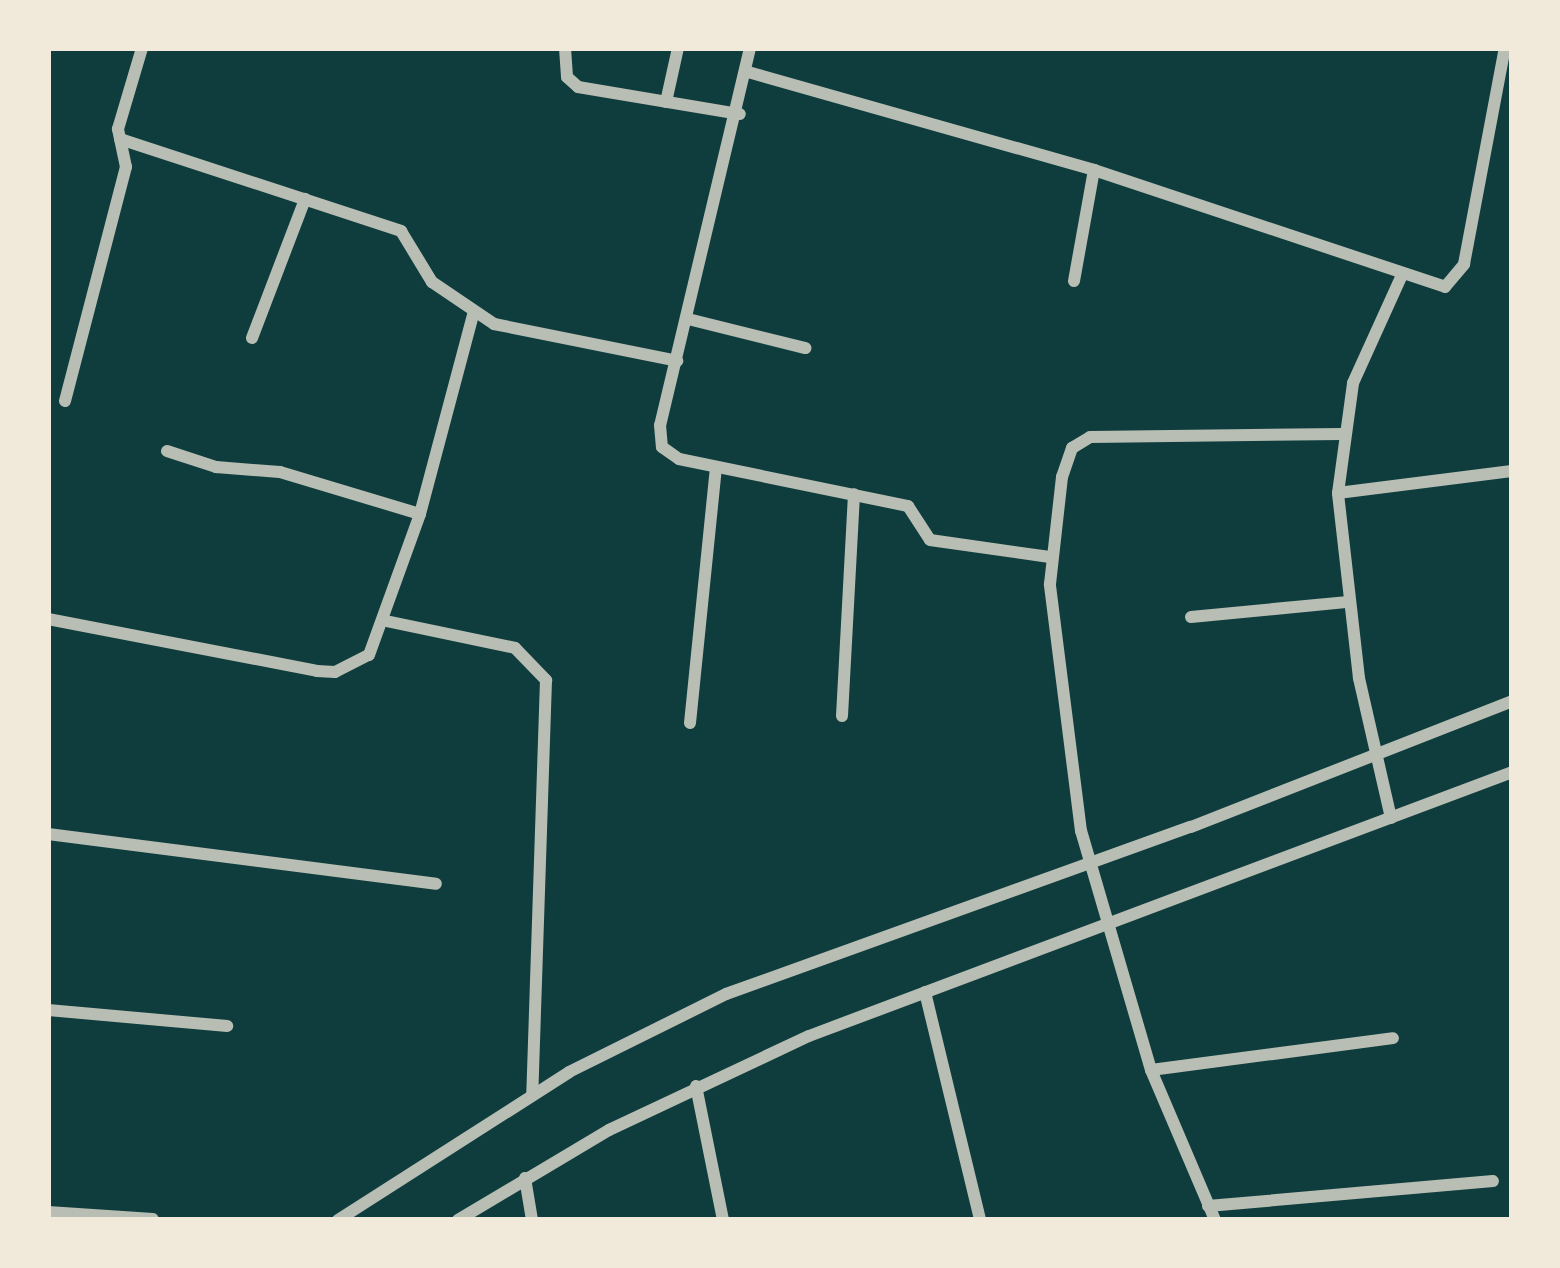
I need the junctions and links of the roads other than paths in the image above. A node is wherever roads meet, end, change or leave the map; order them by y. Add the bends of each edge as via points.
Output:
1 (142, 48) edge
2 (566, 48) edge
3 (678, 48) edge
4 (750, 48) edge
5 (1505, 48) edge
6 (748, 72) junction
7 (666, 102) junction
8 (740, 114) junction
9 (120, 139) junction
10 (1094, 170) junction
11 (305, 199) junction
12 (1402, 274) junction
13 (1074, 281) dead end
14 (473, 314) junction
15 (688, 319) junction
16 (252, 338) dead end
17 (805, 348) dead end
18 (677, 361) junction
19 (65, 401) dead end
20 (1342, 434) junction
21 (167, 451) dead end
22 (716, 467) junction
23 (1512, 471) edge
24 (1338, 493) junction
25 (854, 494) junction
26 (421, 514) junction
27 (1050, 557) junction
28 (1348, 602) junction
29 (1191, 617) dead end
30 (48, 619) edge
31 (386, 621) junction
32 (1512, 701) edge
33 (842, 716) dead end
34 (690, 723) dead end
35 (1372, 755) junction
36 (1512, 772) edge
37 (1391, 818) junction
38 (48, 834) edge
39 (1091, 864) junction
40 (436, 884) dead end
41 (1111, 926) junction
42 (926, 992) junction
43 (48, 1010) edge
44 (226, 1026) dead end
45 (1393, 1038) dead end
46 (1151, 1070) junction
47 (696, 1086) junction
48 (532, 1094) junction
49 (524, 1178) junction
50 (1493, 1181) dead end
51 (1208, 1206) junction
52 (48, 1212) edge
53 (153, 1219) edge
54 (338, 1220) edge
55 (458, 1220) edge
56 (532, 1220) edge
57 (723, 1220) edge
58 (980, 1220) edge
59 (1215, 1220) edge

1 - 9 street
2 - 7 street via 567,76 586,90
3 - 7 street
4 - 6 street
5 - 12 street via 1455,282 1433,285
6 - 8 street
6 - 10 street
7 - 8 street
8 - 15 street
9 - 11 street
9 - 19 street via 125,166
10 - 12 street
10 - 13 street
11 - 14 street via 410,236 432,282
11 - 16 street
12 - 20 street via 1354,383
14 - 18 street
14 - 26 street
15 - 17 street
15 - 18 street
18 - 22 street via 662,447
20 - 24 street
20 - 27 street via 1081,441 1065,466
21 - 26 street via 216,467 280,472
22 - 25 street
22 - 34 street
23 - 24 street
24 - 28 street
25 - 27 street via 914,508 930,540
25 - 33 street
26 - 31 street
27 - 39 street via 1074,791
28 - 29 street
28 - 35 street
30 - 31 street via 335,672 369,655
31 - 48 street via 515,648 547,680
32 - 35 street
35 - 37 street
35 - 39 street
36 - 37 street
37 - 41 street
38 - 40 street
39 - 41 street
39 - 48 street via 726,994
41 - 42 street
41 - 46 street
42 - 47 street
42 - 58 street
43 - 44 street
45 - 46 street
46 - 51 street
47 - 49 street
47 - 57 street
48 - 54 street
49 - 55 street
49 - 56 street
50 - 51 street
51 - 59 street
52 - 53 street

